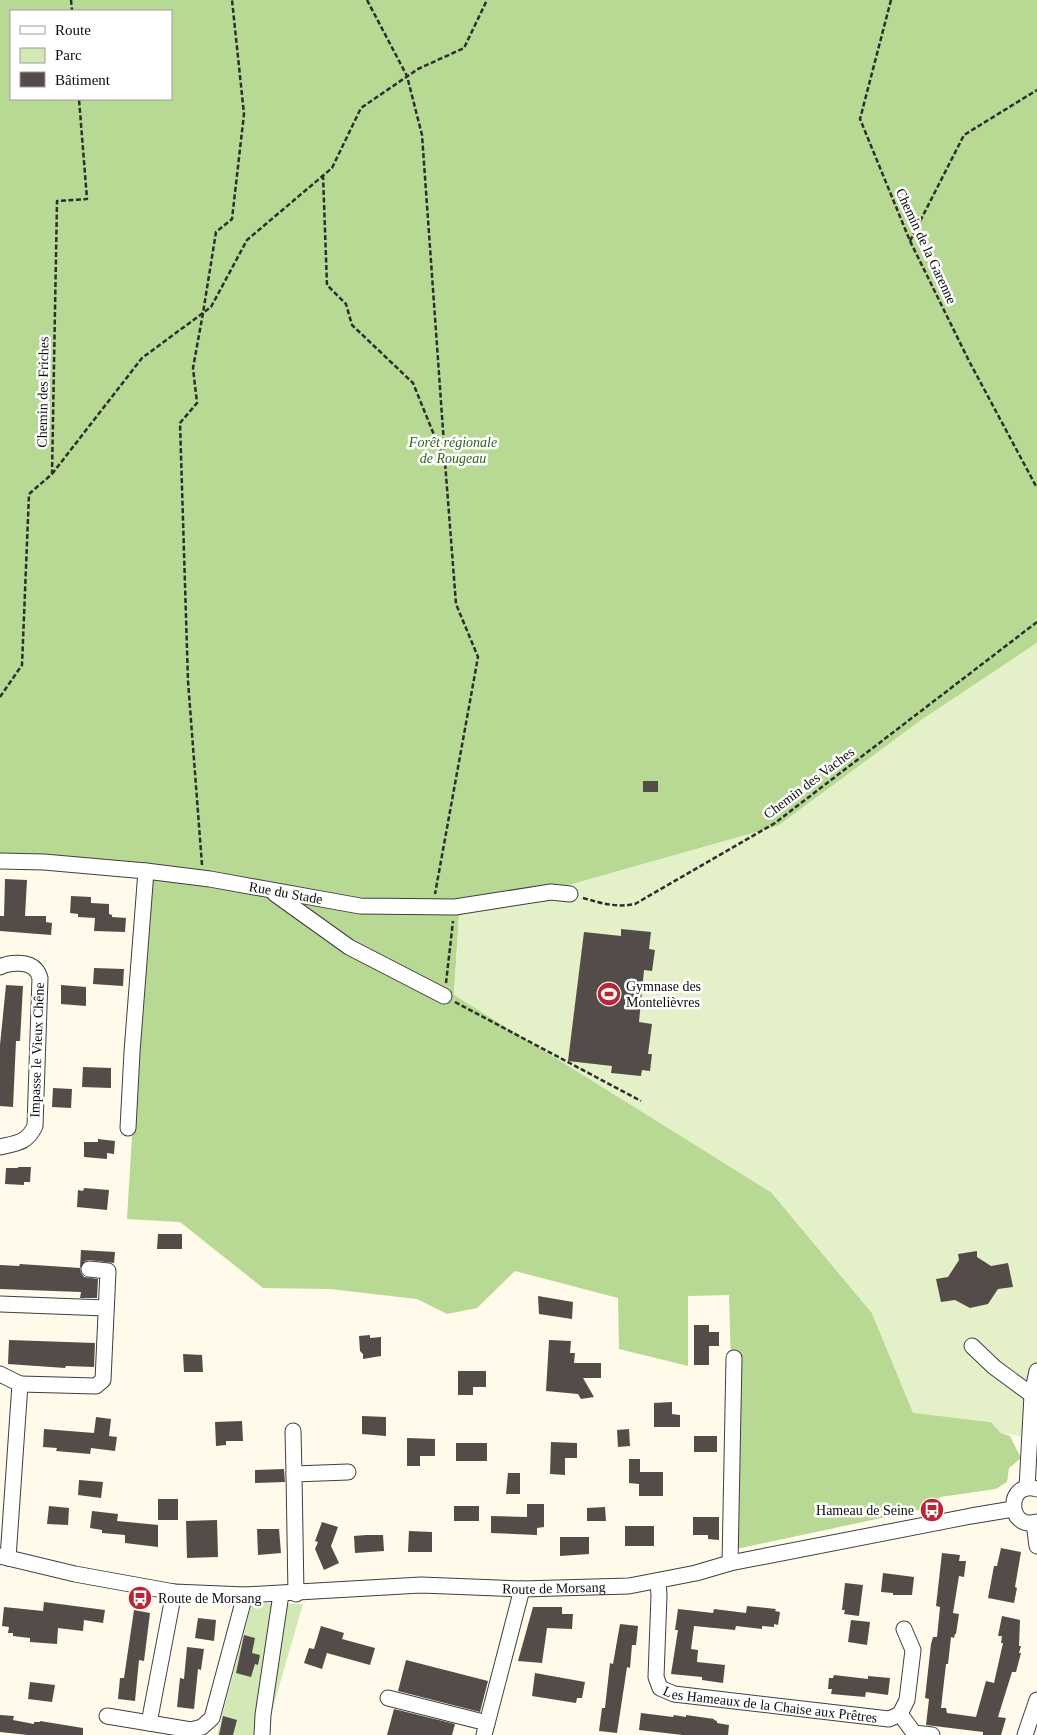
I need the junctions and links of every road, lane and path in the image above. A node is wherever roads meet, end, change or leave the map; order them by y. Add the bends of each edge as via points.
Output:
1 (232, 0) edge
2 (367, 0) edge
3 (486, 0) edge
4 (891, 0) edge
5 (407, 76) junction
6 (1037, 90) edge
7 (79, 100) edge
8 (324, 175) junction
9 (910, 241) junction
10 (203, 313) junction
11 (445, 462) junction
12 (52, 474) junction
13 (1037, 488) edge
14 (1037, 622) edge
15 (0, 697) edge
16 (0, 860) edge
17 (146, 871) junction
18 (203, 879) junction
19 (272, 892) junction
20 (570, 894) joint
21 (432, 907) junction
22 (455, 907) junction
23 (0, 967) edge
24 (444, 996) junction
25 (641, 1101) dead end
26 (128, 1128) dead end
27 (0, 1147) edge
28 (89, 1269) dead end
29 (0, 1304) edge
30 (106, 1308) junction
31 (972, 1346) dead end
32 (734, 1358) dead end
33 (1037, 1371) edge
34 (0, 1374) edge
35 (20, 1384) junction
36 (1032, 1395) junction
37 (293, 1431) dead end
38 (348, 1472) dead end
39 (294, 1474) junction
40 (1032, 1489) edge
41 (1013, 1509) junction
42 (1035, 1522) edge
43 (1037, 1546) edge
44 (4, 1557) edge
45 (730, 1563) junction
46 (658, 1581) junction
47 (522, 1589) junction
48 (174, 1592) junction
49 (288, 1594) junction
50 (245, 1595) junction
51 (904, 1629) dead end
52 (388, 1698) dead end
53 (1037, 1702) edge
54 (900, 1714) junction
55 (107, 1716) dead end
56 (150, 1723) junction
57 (486, 1729) edge
58 (262, 1735) edge
59 (932, 1735) edge
60 (1026, 1735) edge

1 - 10 path via 244,114 232,219 216,232
2 - 5 path
3 - 5 path via 464,48
4 - 9 path, Chemin de la Garenne via 860,120
5 - 8 path via 361,108 332,168
5 - 11 path via 422,135
6 - 9 path via 964,135
7 - 12 path, Chemin des Friches via 87,199 57,201
8 - 10 path via 247,240 211,307
8 - 11 path via 327,285 346,304 352,325 412,383
9 - 13 path, Chemin de la Garenne
10 - 12 path via 142,358
10 - 18 path via 192,368 197,403 180,423 188,681
11 - 21 path via 456,604 478,657
12 - 15 path via 29,494 22,665
14 - 20 path, Chemin des Vaches via 775,823 635,904 612,906
16 - 17 street, Rue du Stade
17 - 18 street, Rue du Stade
17 - 26 street
18 - 19 street, Rue du Stade
19 - 21 street, Rue du Stade via 360,906
19 - 24 street via 349,947
20 - 22 street, Rue du Stade via 551,892
21 - 22 street, Rue du Stade
22 - 24 path
23 - 27 street, Impasse le Vieux Chêne via 26,964 36,969 40,978 35,1126 23,1141
24 - 25 path
28 - 30 street via 108,1271
29 - 30 street
30 - 35 street via 103,1380 96,1386
31 - 36 street
32 - 45 street
33 - 36 street
34 - 35 street
35 - 44 street
36 - 40 street
37 - 39 street
38 - 39 street
39 - 49 street
40 - 41 street via 1022,1490 1015,1498
41 - 42 street via 1023,1521
41 - 45 street, Route de Morsang
42 - 43 street
44 - 48 street, Route de Morsang
45 - 46 street, Route de Morsang
46 - 47 street, Route de Morsang via 628,1586
46 - 54 street, Les Hameaux de la Chaise aux Prêtres via 656,1677 660,1688 674,1694 889,1719
47 - 49 street, Route de Morsang via 421,1585
47 - 57 street
48 - 50 street, Route de Morsang
48 - 56 street
49 - 50 street, Route de Morsang
49 - 58 street via 262,1715
50 - 56 street via 212,1718 202,1727 190,1730
51 - 54 street via 913,1650 907,1700
52 - 57 street
53 - 60 street
54 - 59 street via 914,1733
55 - 56 street

